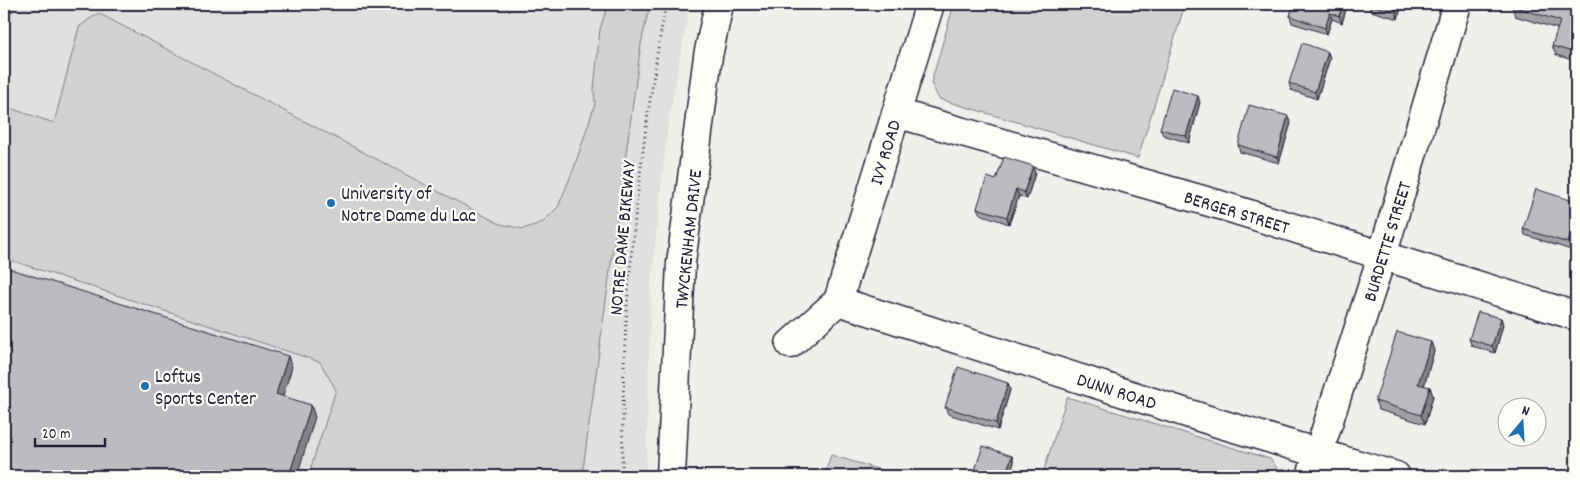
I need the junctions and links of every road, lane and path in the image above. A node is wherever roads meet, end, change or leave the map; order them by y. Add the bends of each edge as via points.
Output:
1 (14, 4) edge
2 (666, 4) edge
3 (720, 4) edge
4 (930, 4) edge
5 (1457, 4) edge
6 (4, 36) edge
7 (896, 113) junction
8 (1382, 256) junction
9 (838, 301) junction
10 (1576, 316) edge
11 (790, 344) dead end
12 (1314, 464) edge
13 (622, 476) edge
14 (671, 476) edge
15 (1396, 476) edge

1 - 6 path
2 - 13 path, NOTRE DAME BIKEWAY via 651,89 631,258
3 - 14 street, TWYCKENHAM DRIVE via 708,56 681,263
4 - 7 street, IVY ROAD
5 - 8 street, BURDETTE STREET
7 - 8 street, BERGER STREET via 1220,205
7 - 9 street, IVY ROAD
8 - 10 street, BERGER STREET
8 - 12 street, BURDETTE STREET
9 - 11 street
9 - 12 street, DUNN ROAD via 1220,424
12 - 15 street, DUNN ROAD

